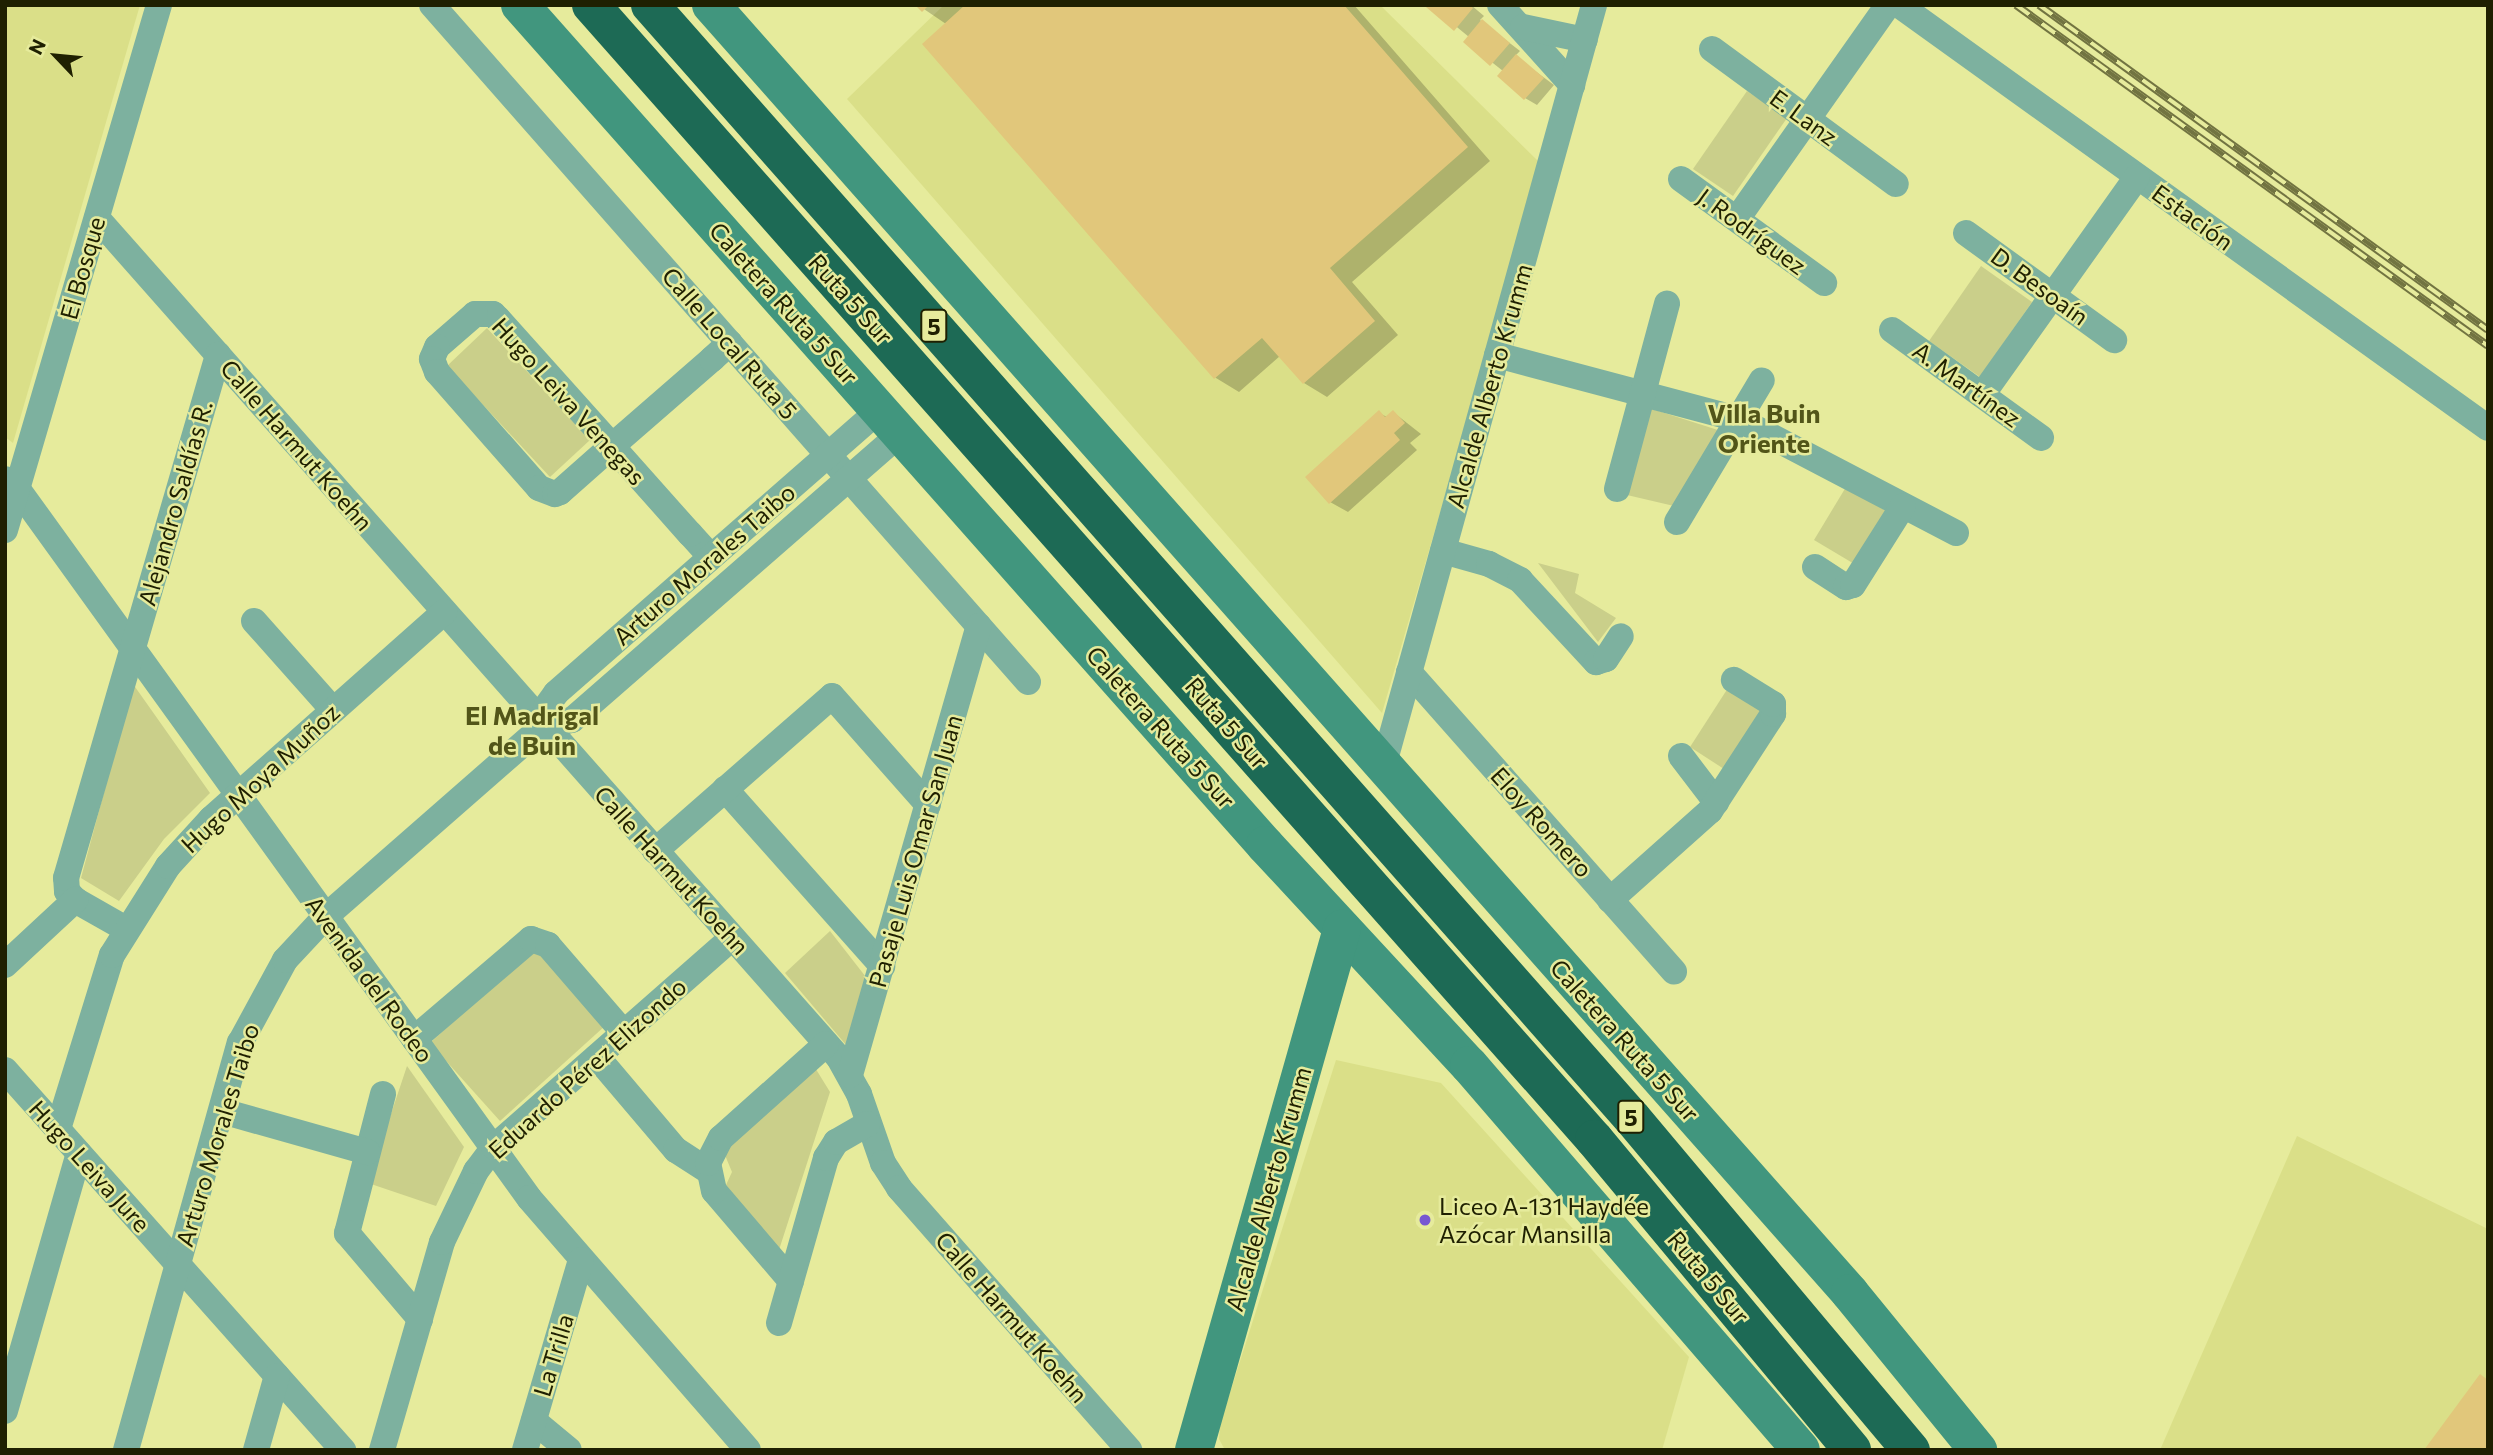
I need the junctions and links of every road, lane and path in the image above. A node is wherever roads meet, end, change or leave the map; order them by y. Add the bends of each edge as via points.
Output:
1 (159, 5) edge
2 (432, 5) edge
3 (520, 5) edge
4 (591, 5) edge
5 (650, 5) edge
6 (711, 5) edge
7 (1500, 5) edge
8 (1594, 5) edge
9 (1888, 5) edge
10 (1899, 5) edge
11 (1523, 27) junction
12 (1585, 40) junction
13 (1712, 49) dead end
14 (1572, 85) junction
15 (1807, 119) junction
16 (2137, 177) junction
17 (1681, 179) dead end
18 (1896, 184) dead end
19 (97, 218) junction
20 (1737, 219) junction
21 (1966, 233) dead end
22 (1824, 283) dead end
23 (2053, 295) junction
24 (1667, 304) dead end
25 (1892, 330) dead end
26 (2114, 340) dead end
27 (730, 344) junction
28 (218, 355) junction
29 (1497, 355) junction
30 (1762, 380) dead end
31 (1642, 394) junction
32 (1982, 396) junction
33 (1738, 419) junction
34 (889, 422) junction
35 (2488, 428) edge
36 (2041, 439) dead end
37 (612, 446) junction
38 (828, 454) junction
39 (849, 478) junction
40 (11, 483) edge
41 (1617, 489) dead end
42 (1903, 506) junction
43 (1677, 522) dead end
44 (5, 530) edge
45 (1955, 533) dead end
46 (1443, 551) junction
47 (711, 557) junction
48 (1815, 567) dead end
49 (444, 612) junction
50 (254, 621) dead end
51 (979, 626) junction
52 (1621, 636) dead end
53 (132, 650) junction
54 (1409, 672) junction
55 (1734, 680) dead end
56 (1028, 682) dead end
57 (333, 710) junction
58 (544, 726) junction
59 (1681, 755) dead end
60 (1383, 767) junction
61 (725, 789) junction
62 (237, 795) junction
63 (1716, 802) junction
64 (928, 805) junction
65 (655, 851) junction
66 (75, 900) junction
67 (1610, 900) junction
68 (325, 917) junction
69 (126, 929) junction
70 (1342, 929) junction
71 (732, 938) junction
72 (5, 965) edge
73 (882, 966) junction
74 (1674, 972) dead end
75 (624, 1033) junction
76 (414, 1040) junction
77 (826, 1044) junction
78 (597, 1057) junction
79 (5, 1070) edge
80 (850, 1076) junction
81 (383, 1094) dead end
82 (222, 1111) junction
83 (867, 1124) junction
84 (58, 1129) junction
85 (494, 1147) junction
86 (367, 1152) junction
87 (79, 1153) junction
88 (708, 1171) junction
89 (581, 1260) junction
90 (179, 1265) junction
91 (791, 1281) junction
92 (420, 1320) junction
93 (779, 1323) dead end
94 (1748, 1324) junction
95 (277, 1376) junction
96 (5, 1411) edge
97 (534, 1421) junction
98 (1909, 1446) edge
99 (126, 1450) edge
100 (256, 1450) edge
101 (343, 1450) edge
102 (382, 1450) edge
103 (525, 1450) edge
104 (569, 1450) edge
105 (748, 1450) edge
106 (1129, 1450) edge
107 (1194, 1450) edge
108 (1801, 1450) edge
109 (1839, 1450) edge
110 (1852, 1450) edge
111 (1978, 1450) edge

1 - 19 street, El Bosque
2 - 27 street, Calle Local Ruta 5
3 - 34 main road, Caletera Ruta 5 Sur
4 - 94 highway, Ruta 5 Sur / 5 via 1594,1139
5 - 98 highway, Ruta 5 Sur / 5 via 1632,1118
6 - 60 main road, Caletera Ruta 5 Sur
7 - 11 street
8 - 12 street, Alcalde Alberto Krumm
9 - 15 street
10 - 16 street, Estación
11 - 12 street
11 - 14 street
12 - 14 street, Alcalde Alberto Krumm
13 - 15 street, E. Lanz
14 - 29 street, Alcalde Alberto Krumm
15 - 18 street, E. Lanz
15 - 20 street
16 - 23 street
16 - 35 street, Estación
17 - 20 street, J. Rodríguez
19 - 28 street, Calle Harmut Koehn
19 - 40 street, El Bosque
20 - 22 street, J. Rodríguez
21 - 23 street, D. Besoaín
23 - 26 street, D. Besoaín
23 - 32 street
24 - 31 street
25 - 32 street, A. Martínez
27 - 37 street
27 - 38 street, Calle Local Ruta 5
28 - 49 street, Calle Harmut Koehn
28 - 53 street, Alejandro Saldías R.
29 - 31 street
29 - 46 street, Alcalde Alberto Krumm
30 - 33 street
31 - 33 street
31 - 41 street
32 - 36 street, A. Martínez
33 - 42 street
33 - 43 street
34 - 38 street, Arturo Morales Taibo
34 - 39 street, Arturo Morales Taibo
34 - 70 main road, Caletera Ruta 5 Sur
37 - 37 street, Hugo Leiva Venegas via 560,492 550,494 539,488 433,366 437,347 475,314 487,312 498,318
37 - 47 street, Hugo Leiva Venegas
38 - 39 street, Calle Local Ruta 5
38 - 47 street, Arturo Morales Taibo
39 - 51 street, Calle Local Ruta 5
39 - 58 street, Arturo Morales Taibo via 572,720
40 - 44 street, El Bosque
40 - 53 street, Avenida del Rodeo
42 - 45 street
42 - 48 street via 1853,585 1846,587
46 - 52 street via 1489,564 1520,580 1596,662 1606,659
46 - 54 street, Alcalde Alberto Krumm
47 - 58 street, Arturo Morales Taibo via 555,693 546,707
49 - 57 street, Hugo Moya Muñoz
49 - 58 street, Calle Harmut Koehn
50 - 57 street
51 - 56 street, Calle Local Ruta 5
51 - 64 street, Pasaje Luis Omar San Juan
53 - 62 street, Avenida del Rodeo
53 - 66 street, Alejandro Saldías R. via 66,878 67,891
54 - 60 street, Alcalde Alberto Krumm
54 - 67 street, Eloy Romero
55 - 63 street via 1771,702 1775,710
57 - 62 street, Hugo Moya Muñoz
58 - 65 street, Calle Harmut Koehn
58 - 68 street, Arturo Morales Taibo
59 - 63 street
60 - 111 main road, Caletera Ruta 5 Sur via 1850,1293
61 - 64 street via 832,696
61 - 65 street
61 - 73 street
62 - 68 street, Avenida del Rodeo
62 - 69 street, Hugo Moya Muñoz via 175,858
63 - 67 street
64 - 73 street, Pasaje Luis Omar San Juan
65 - 71 street, Calle Harmut Koehn
66 - 69 street
66 - 72 street
67 - 74 street, Eloy Romero
68 - 76 street, Avenida del Rodeo
68 - 82 street, Arturo Morales Taibo via 285,960 253,1013
69 - 84 street, Hugo Moya Muñoz via 101,984
70 - 107 main road, Alcalde Alberto Krumm
70 - 108 main road, Caletera Ruta 5 Sur via 1486,1084
71 - 75 street, Eduardo Pérez Elizondo
71 - 77 street, Calle Harmut Koehn
73 - 80 street, Pasaje Luis Omar San Juan
75 - 76 street via 548,945 531,939
75 - 78 street, Eduardo Pérez Elizondo
76 - 85 street, Avenida del Rodeo
77 - 80 street, Calle Harmut Koehn
77 - 88 street via 721,1138 710,1154
78 - 85 street, Eduardo Pérez Elizondo
78 - 88 street via 676,1150
79 - 84 street, Hugo Leiva Jure
80 - 83 street, Calle Harmut Koehn
81 - 86 street
82 - 86 street
82 - 90 street, Arturo Morales Taibo
83 - 91 street via 836,1142 826,1158
83 - 106 street, Calle Harmut Koehn via 899,1188
84 - 87 street, Hugo Leiva Jure
85 - 89 street, Avenida del Rodeo
85 - 92 street, Eduardo Pérez Elizondo via 450,1220
86 - 92 street via 347,1233
87 - 90 street, Hugo Leiva Jure
87 - 96 street
88 - 91 street via 718,1198
89 - 97 street, La Trilla
89 - 105 street, Avenida del Rodeo
90 - 95 street, Hugo Leiva Jure
90 - 99 street, Arturo Morales Taibo
91 - 93 street
92 - 102 street, Eduardo Pérez Elizondo
94 - 109 highway
94 - 110 highway, Ruta 5 Sur / 5
95 - 100 street
95 - 101 street, Hugo Leiva Jure
97 - 103 street, La Trilla
97 - 104 street

